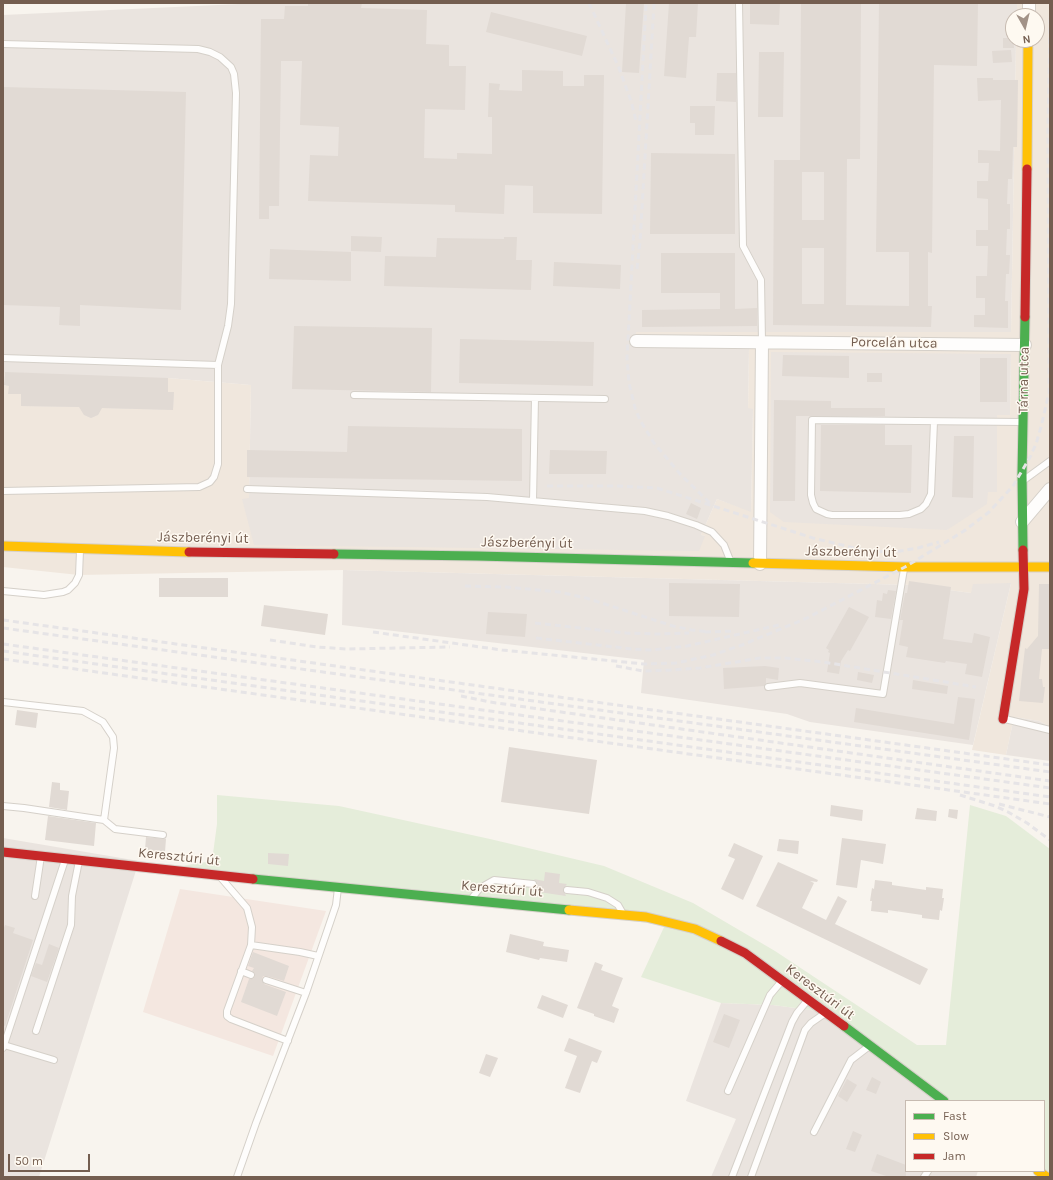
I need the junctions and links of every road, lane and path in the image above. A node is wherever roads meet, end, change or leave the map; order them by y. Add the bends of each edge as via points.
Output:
1 (739, 3) edge
2 (3, 44) edge
3 (1028, 48) edge
4 (636, 341) dead end
5 (762, 342) junction
6 (1025, 345) junction
7 (3, 358) edge
8 (218, 365) junction
9 (354, 395) dead end
10 (535, 398) junction
11 (605, 399) dead end
12 (934, 422) junction
13 (1024, 422) junction
14 (1050, 461) edge
15 (1022, 481) junction
16 (248, 489) dead end
17 (1050, 489) edge
18 (3, 491) edge
19 (534, 501) junction
20 (1022, 522) junction
21 (3, 546) edge
22 (80, 550) junction
23 (732, 563) junction
24 (760, 564) junction
25 (1050, 566) edge
26 (905, 567) junction
27 (1024, 567) junction
28 (3, 591) edge
29 (768, 686) dead end
30 (3, 702) edge
31 (1003, 719) joint
32 (1050, 730) edge
33 (3, 806) edge
34 (104, 820) junction
35 (163, 835) dead end
36 (3, 852) edge
37 (41, 856) junction
38 (66, 858) junction
39 (79, 860) junction
40 (218, 875) junction
41 (533, 884) dead end
42 (338, 888) junction
43 (567, 890) dead end
44 (34, 896) dead end
45 (470, 900) junction
46 (624, 915) junction
47 (251, 945) junction
48 (318, 956) junction
49 (241, 972) junction
50 (251, 975) dead end
51 (266, 980) dead end
52 (782, 981) junction
53 (306, 993) junction
54 (808, 1000) junction
55 (825, 1013) junction
56 (36, 1031) dead end
57 (288, 1041) junction
58 (4, 1046) edge
59 (869, 1046) junction
60 (54, 1060) dead end
61 (728, 1091) dead end
62 (943, 1100) edge
63 (814, 1132) dead end
64 (237, 1177) edge
65 (732, 1177) edge
66 (751, 1177) edge

1 - 5 lane via 743,246 761,280
2 - 8 lane via 198,49 220,57 230,67 234,74 236,93 231,304
3 - 6 main road, Tárna utca
4 - 5 street, Porcelán utca
5 - 6 street, Porcelán utca
5 - 24 street
6 - 13 main road, Tárna utca
7 - 8 lane
8 - 18 lane via 218,464 210,482 198,486
9 - 10 lane
10 - 11 lane
10 - 19 lane
12 - 12 lane via 812,420 811,495 816,509 832,515 900,515 921,509 931,494
12 - 13 lane
13 - 15 main road, Tárna utca
14 - 15 lane
15 - 20 main road, Tárna utca
16 - 19 lane via 487,497
17 - 20 street
19 - 23 lane via 645,511 689,522 712,532 724,545
20 - 27 main road, Tárna utca
21 - 22 main road, Jászberényi út
22 - 23 main road, Jászberényi út
22 - 28 lane via 79,575 68,590 44,595
23 - 24 main road, Jászberényi út
24 - 26 main road, Jászberényi út
25 - 27 main road, Jászberényi út
26 - 27 main road, Jászberényi út
26 - 29 lane via 883,694 800,683
27 - 31 main road, Tárna utca via 1024,589
30 - 34 lane via 83,711 103,722 113,737 114,748
31 - 32 lane
33 - 34 lane
34 - 35 lane via 115,830
36 - 37 main road, Keresztúri út
37 - 38 main road, Keresztúri út
37 - 44 lane
38 - 39 main road, Keresztúri út
38 - 58 lane
39 - 40 main road, Keresztúri út
39 - 56 lane via 72,896 71,925
40 - 42 main road, Keresztúri út
40 - 47 lane via 247,908 252,926
41 - 45 lane via 494,880 480,888
42 - 45 main road, Keresztúri út
42 - 48 lane via 336,905
43 - 46 lane via 588,892 607,898 618,905
45 - 46 main road, Keresztúri út
46 - 52 main road, Keresztúri út via 646,917 695,929 745,953
47 - 48 lane
47 - 49 lane
48 - 53 lane
49 - 50 lane
49 - 57 lane via 227,1016
51 - 53 lane
52 - 54 main road, Keresztúri út
52 - 61 lane via 770,995
53 - 57 lane
54 - 55 main road, Keresztúri út
54 - 65 lane via 796,1013 792,1022
55 - 59 main road, Keresztúri út
55 - 66 lane via 805,1030
57 - 64 lane
58 - 60 lane
59 - 62 main road, Keresztúri út
59 - 63 lane via 851,1060

